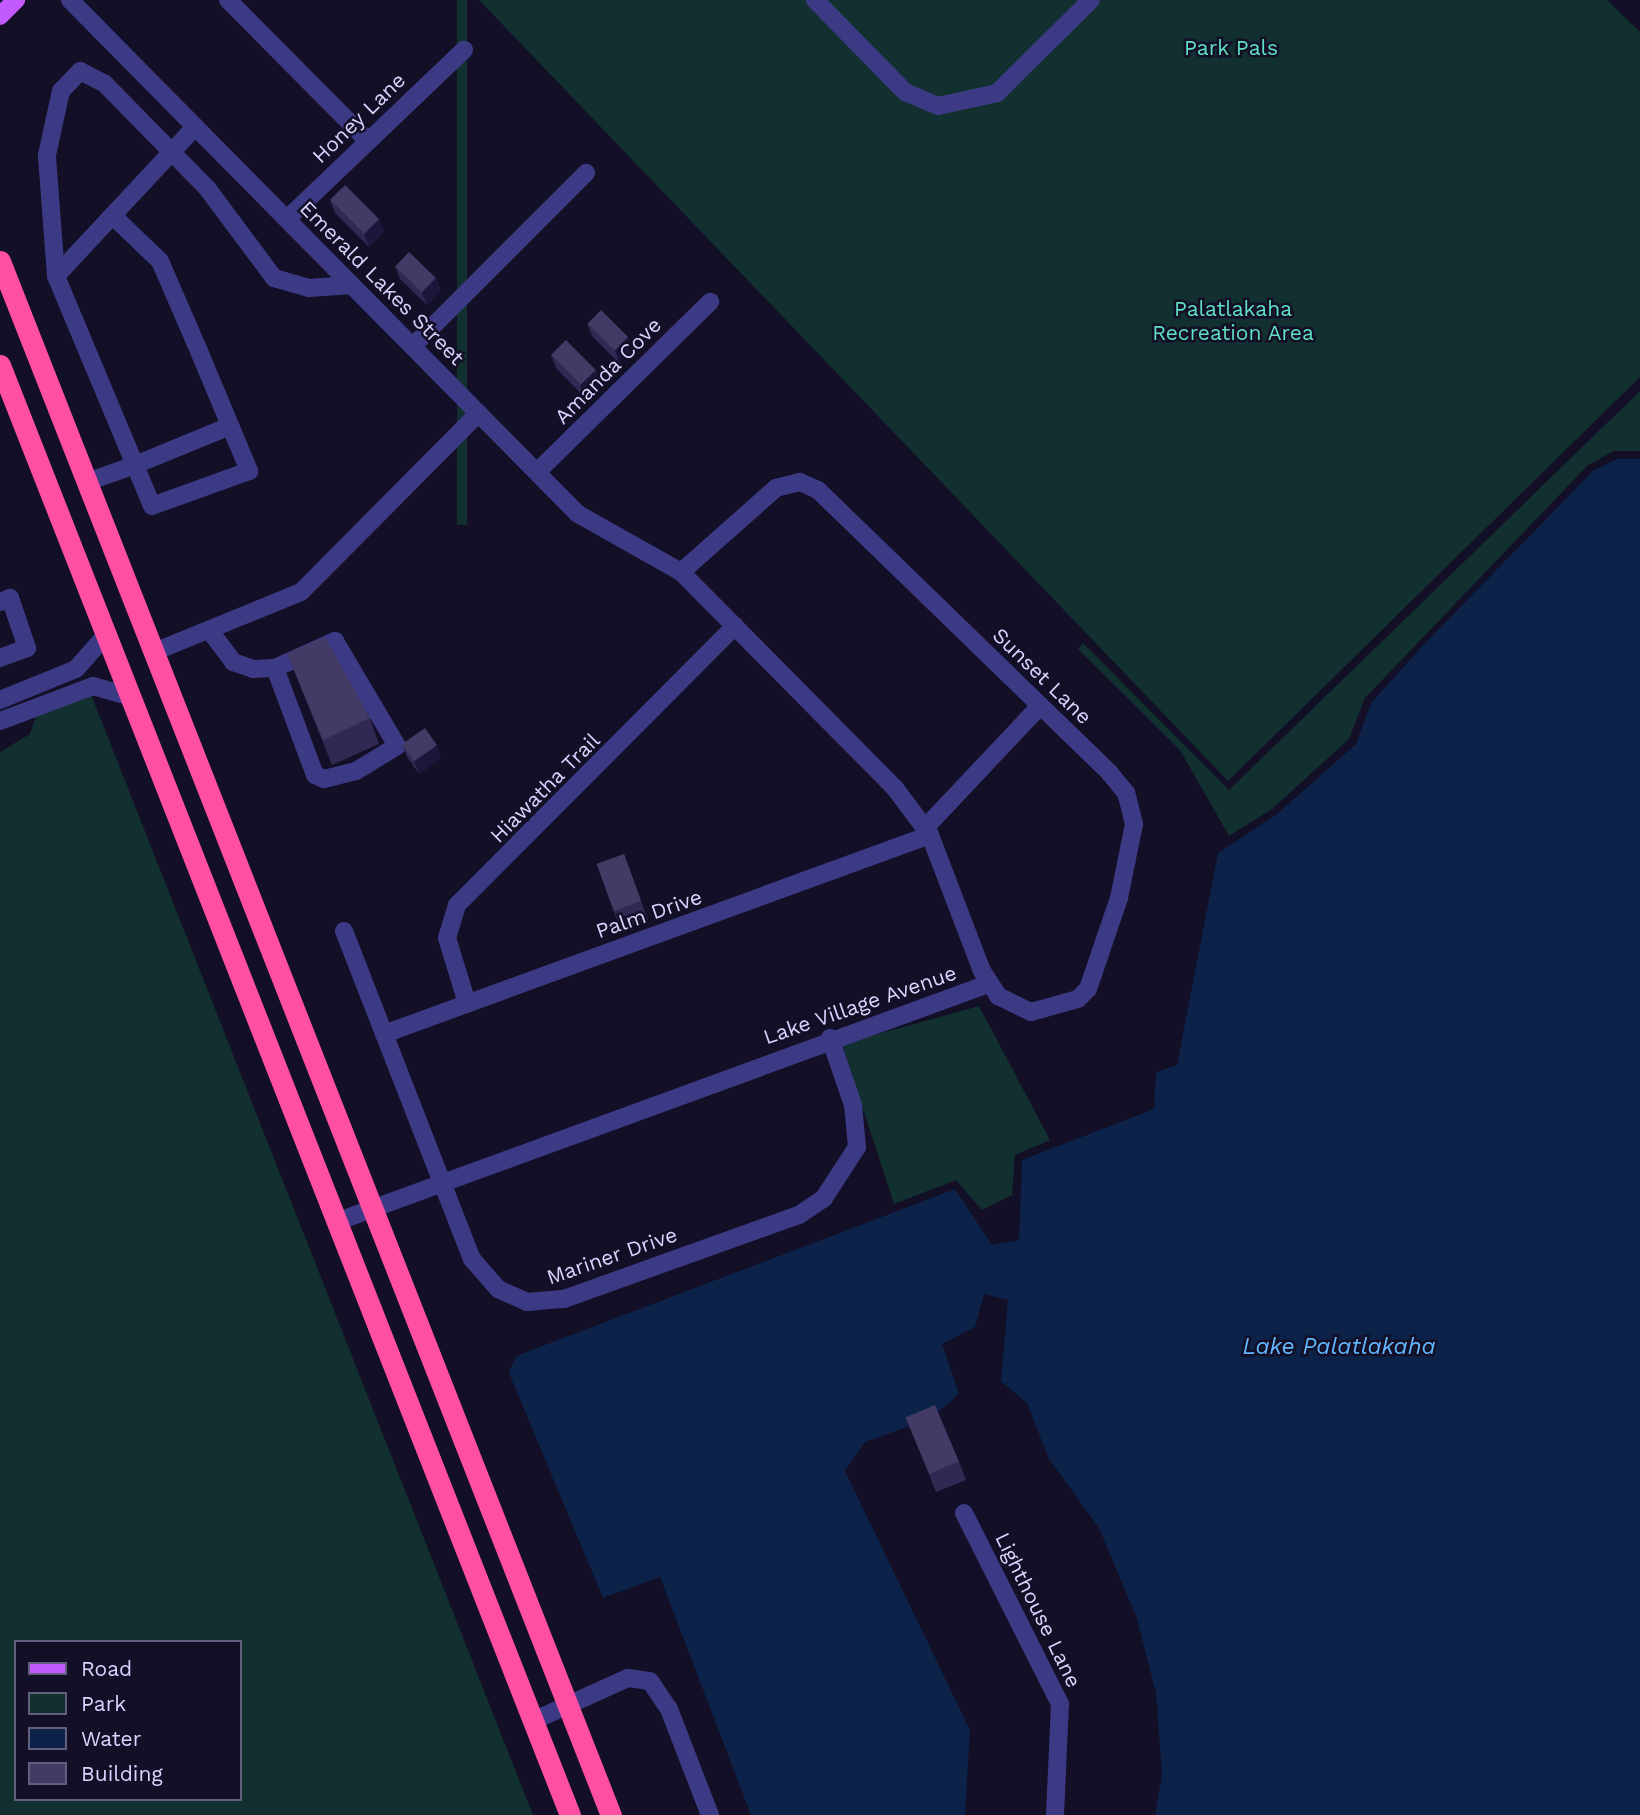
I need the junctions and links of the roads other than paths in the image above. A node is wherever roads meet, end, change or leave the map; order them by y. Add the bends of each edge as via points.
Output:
1 (16, 0) edge
2 (70, 0) edge
3 (228, 0) edge
4 (815, 0) edge
5 (1091, 0) edge
6 (0, 16) edge
7 (464, 51) dead end
8 (195, 127) junction
9 (367, 140) junction
10 (171, 154) junction
11 (586, 173) dead end
12 (113, 216) junction
13 (287, 219) junction
14 (0, 261) edge
15 (55, 276) junction
16 (352, 285) junction
17 (710, 302) dead end
18 (413, 346) junction
19 (0, 365) edge
20 (479, 413) junction
21 (230, 426) junction
22 (135, 465) junction
23 (537, 472) junction
24 (87, 482) junction
25 (681, 572) junction
26 (0, 603) edge
27 (735, 626) junction
28 (210, 631) junction
29 (106, 635) junction
30 (154, 652) junction
31 (0, 658) edge
32 (275, 668) junction
33 (129, 696) junction
34 (0, 700) edge
35 (1040, 706) junction
36 (0, 720) edge
37 (928, 832) junction
38 (344, 931) dead end
39 (988, 984) junction
40 (467, 1003) junction
41 (384, 1034) junction
42 (830, 1038) junction
43 (439, 1181) junction
44 (372, 1207) junction
45 (336, 1222) junction
46 (964, 1513) dead end
47 (569, 1706) junction
48 (533, 1721) junction
49 (570, 1815) edge
50 (611, 1815) edge
51 (709, 1815) edge
52 (1055, 1815) edge

1 - 6 main road
2 - 8 street, Emerald Lakes Street
3 - 9 street
4 - 5 street via 905,92 938,106 997,93
7 - 9 street, Honey Lane
8 - 10 street
8 - 13 street, Emerald Lakes Street
9 - 13 street, Honey Lane
10 - 12 street
10 - 15 street via 104,84 80,71 70,75 55,109 47,155
10 - 16 street via 207,188 274,278 309,288
11 - 18 street
12 - 15 street
12 - 21 street via 159,261
13 - 16 street, Emerald Lakes Street
14 - 24 highway
15 - 22 street
16 - 18 street, Emerald Lakes Street
17 - 23 street, Amanda Cove
18 - 20 street, Emerald Lakes Street
19 - 29 highway
20 - 23 street, Emerald Lakes Street
20 - 28 street via 301,592
21 - 22 street
21 - 22 street via 249,471 152,506
22 - 24 street
23 - 25 street, Emerald Lakes Street via 590,524
24 - 30 highway
25 - 27 street, Lake Village Avenue
25 - 35 street, Sunset Lane via 761,498 800,482 830,498
26 - 31 street via 10,598 27,648
27 - 37 street, Lake Village Avenue via 894,787
27 - 40 street, Hiawatha Trail via 457,905 447,938
28 - 30 street
28 - 32 street via 233,662
29 - 33 highway
29 - 34 street via 76,669
30 - 44 highway
32 - 32 street via 335,641 397,746 356,771 324,779 315,775
33 - 36 street via 93,686
33 - 45 highway
35 - 37 street, Palm Drive
35 - 39 street, Sunset Lane via 1126,793 1134,824 1119,898 1088,989 1066,1004 1031,1012 1012,1007
37 - 39 street, Lake Village Avenue
37 - 40 street, Palm Drive
38 - 41 street, Mariner Drive
39 - 42 street, Lake Village Avenue
40 - 41 street, Palm Drive
41 - 43 street, Mariner Drive
42 - 43 street, Lake Village Avenue
42 - 43 street, Mariner Drive via 853,1105 857,1147 841,1179 799,1215 564,1298 527,1302 484,1276
43 - 44 street, Lake Village Avenue
44 - 45 street, Lake Village Avenue
44 - 47 highway
45 - 48 highway
46 - 52 street, Lighthouse Lane via 1060,1704
47 - 48 street
47 - 50 highway
47 - 51 street via 628,1678 650,1681 668,1709
48 - 49 highway

